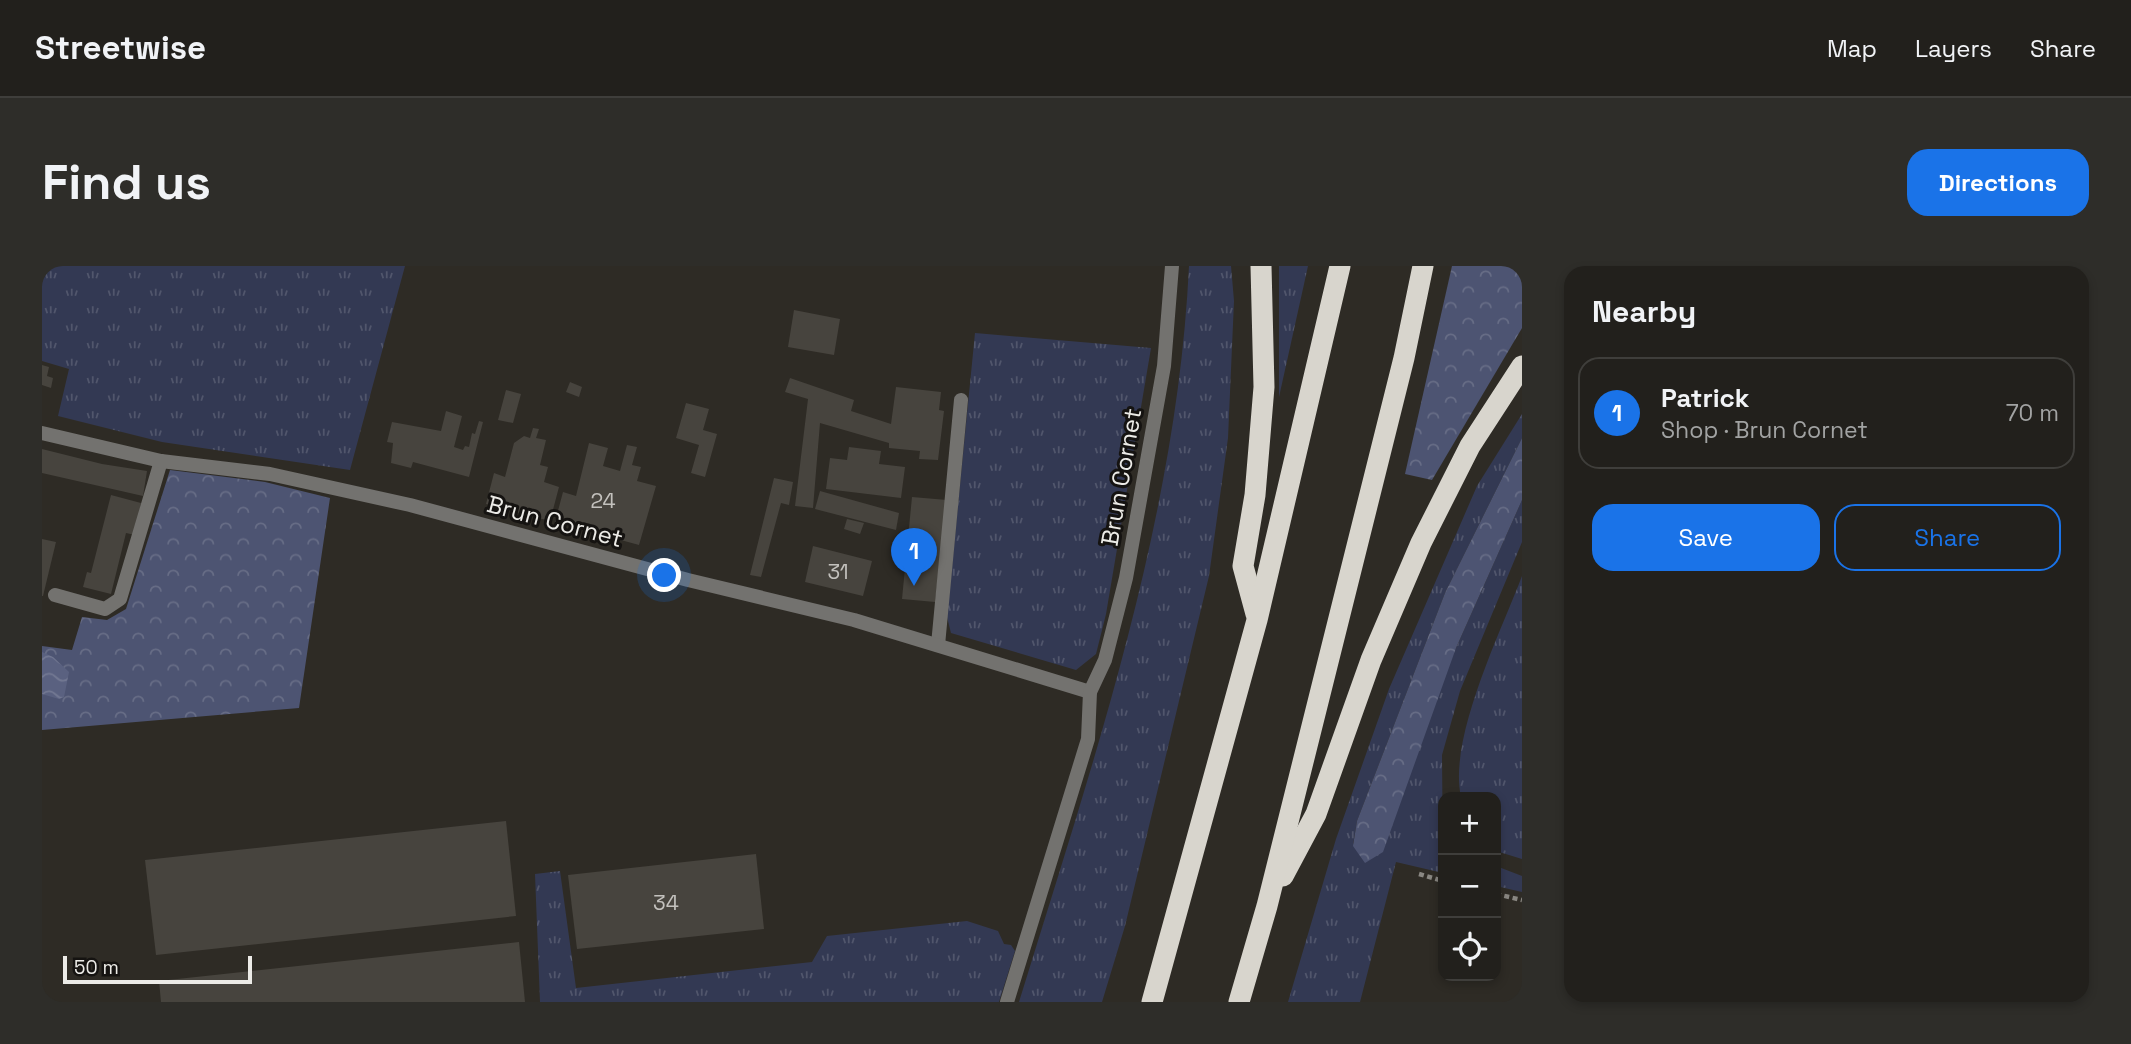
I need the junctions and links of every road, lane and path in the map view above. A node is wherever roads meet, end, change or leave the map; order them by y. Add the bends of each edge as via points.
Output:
1 (1172, 266) edge
2 (1261, 266) edge
3 (1340, 266) edge
4 (1423, 266) edge
5 (1522, 366) edge
6 (961, 400) dead end
7 (42, 433) edge
8 (161, 461) junction
9 (55, 595) dead end
10 (1257, 620) junction
11 (938, 645) junction
12 (1090, 692) junction
13 (1419, 874) dead end
14 (1438, 880) edge
15 (1501, 895) edge
16 (1522, 900) edge
17 (1267, 906) junction
18 (1007, 1002) edge
19 (1152, 1002) edge
20 (1239, 1002) edge

1 - 12 street, Brun Cornet via 1164,366 1126,578 1105,660
2 - 10 highway via 1264,387 1255,495 1243,566
3 - 10 highway
4 - 17 highway
5 - 17 highway via 1470,446 1421,543 1371,660 1316,814
6 - 11 street
7 - 8 street, Brun Cornet
8 - 9 street via 120,599 105,609
8 - 11 street, Brun Cornet via 339,488
10 - 19 highway
11 - 12 street, Brun Cornet
12 - 18 street, Brun Cornet via 1088,739
13 - 14 path
15 - 16 path
17 - 20 highway

